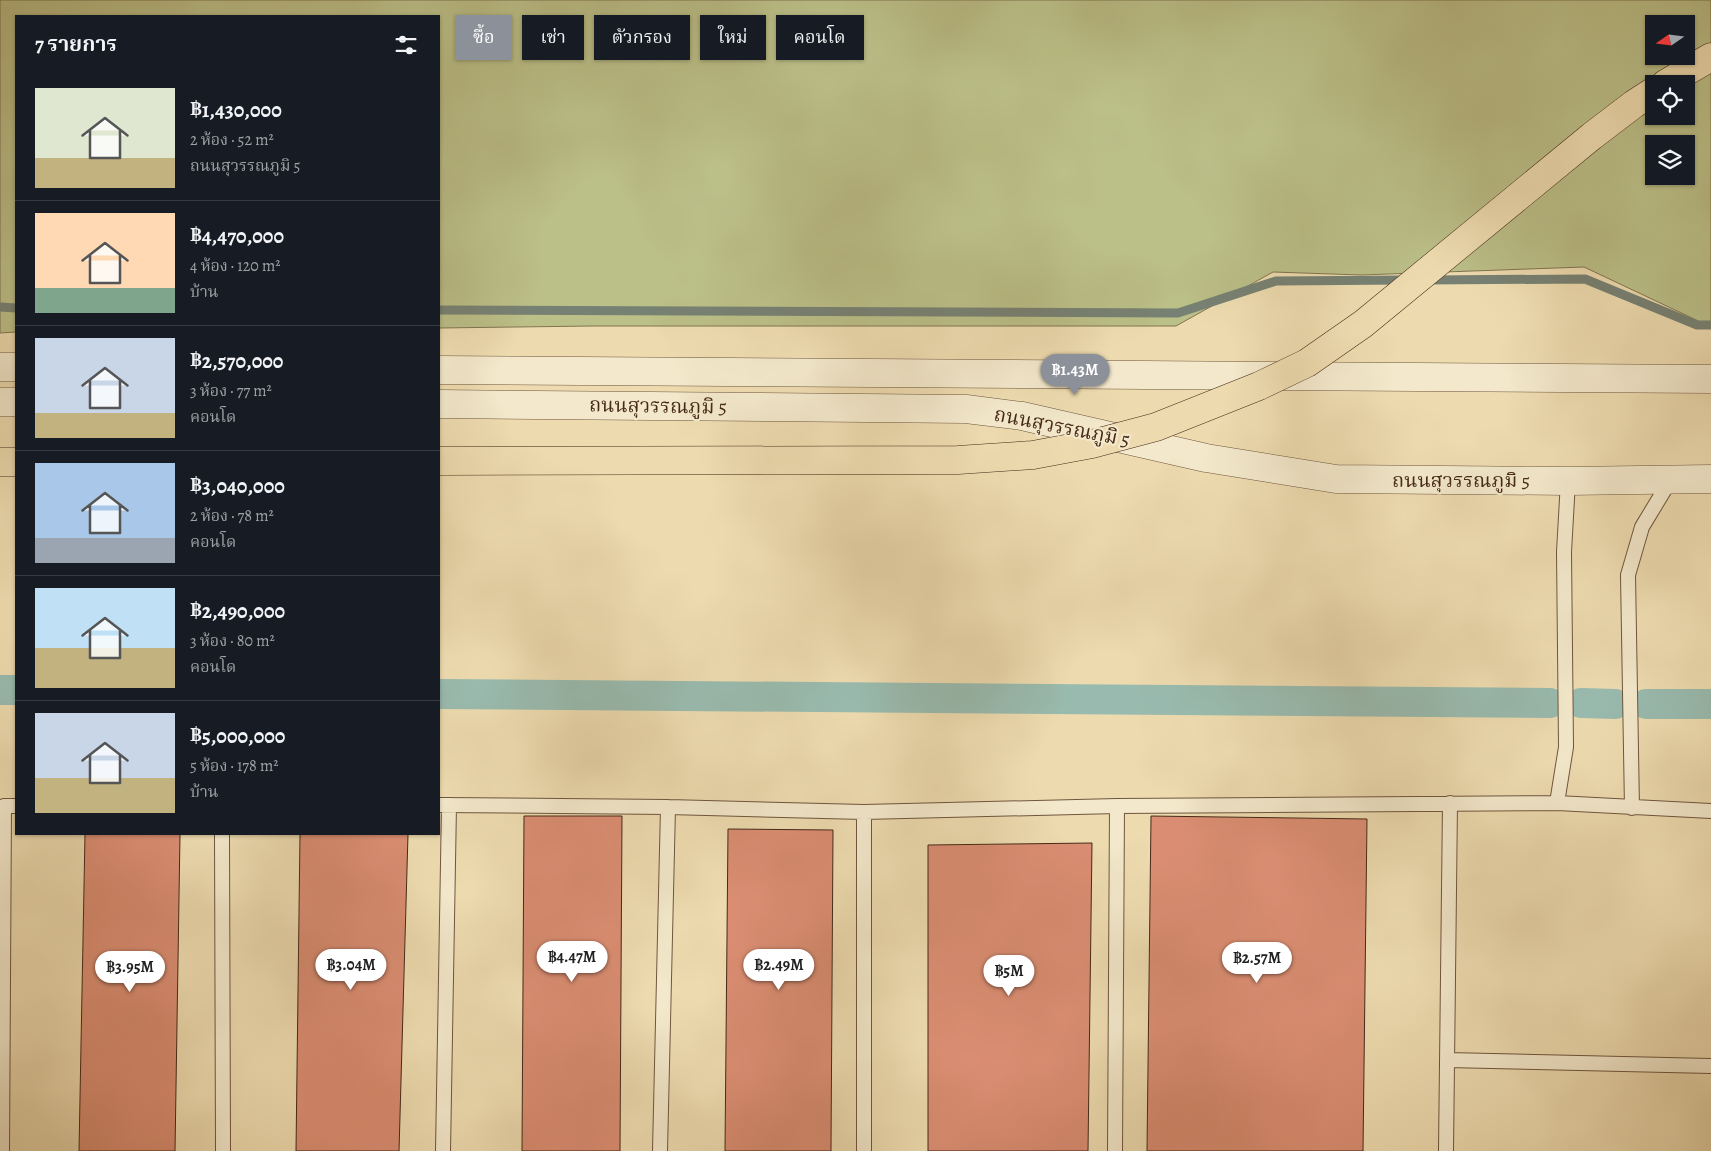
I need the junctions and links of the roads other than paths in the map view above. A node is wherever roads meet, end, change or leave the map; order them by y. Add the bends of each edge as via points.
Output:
1 (1711, 57) edge
2 (1680, 75) edge
3 (1645, 97) edge
4 (0, 367) edge
5 (15, 367) edge
6 (440, 370) edge
7 (1711, 379) edge
8 (0, 402) edge
9 (15, 402) edge
10 (440, 404) edge
11 (0, 462) edge
12 (15, 462) edge
13 (440, 462) edge
14 (1671, 479) junction
15 (1711, 479) edge
16 (1568, 481) junction
17 (1450, 803) junction
18 (1557, 803) junction
19 (444, 805) edge
20 (7, 806) edge
21 (668, 806) junction
22 (1117, 806) junction
23 (1632, 808) junction
24 (1711, 811) edge
25 (864, 812) junction
26 (222, 835) edge
27 (1447, 1060) junction
28 (1711, 1066) edge
29 (2, 1151) edge
30 (223, 1151) edge
31 (443, 1151) edge
32 (660, 1151) edge
33 (864, 1151) edge
34 (1115, 1151) edge
35 (1446, 1151) edge

1 - 2 highway
3 - 13 highway, bridge via 1592,136 1363,324 1307,363 1260,386 1156,427 1092,444 1033,454 958,460
4 - 5 street
6 - 7 street, ถนนสุวรรณภูมิ 5
8 - 9 street
10 - 16 street, ถนนสุวรรณภูมิ 5 via 966,409 1022,416 1206,458 1336,479
11 - 12 highway
14 - 15 street, ถนนสุวรรณภูมิ 5
14 - 16 street, ถนนสุวรรณภูมิ 5
14 - 23 lane via 1642,527 1628,575
16 - 18 lane via 1564,552 1566,747
17 - 18 lane
17 - 22 lane
17 - 27 lane
18 - 23 lane
19 - 21 lane
19 - 31 lane
20 - 29 lane
21 - 25 lane
21 - 32 lane
22 - 25 lane
22 - 34 lane
23 - 24 lane
25 - 33 lane
26 - 30 lane
27 - 28 lane
27 - 35 lane

